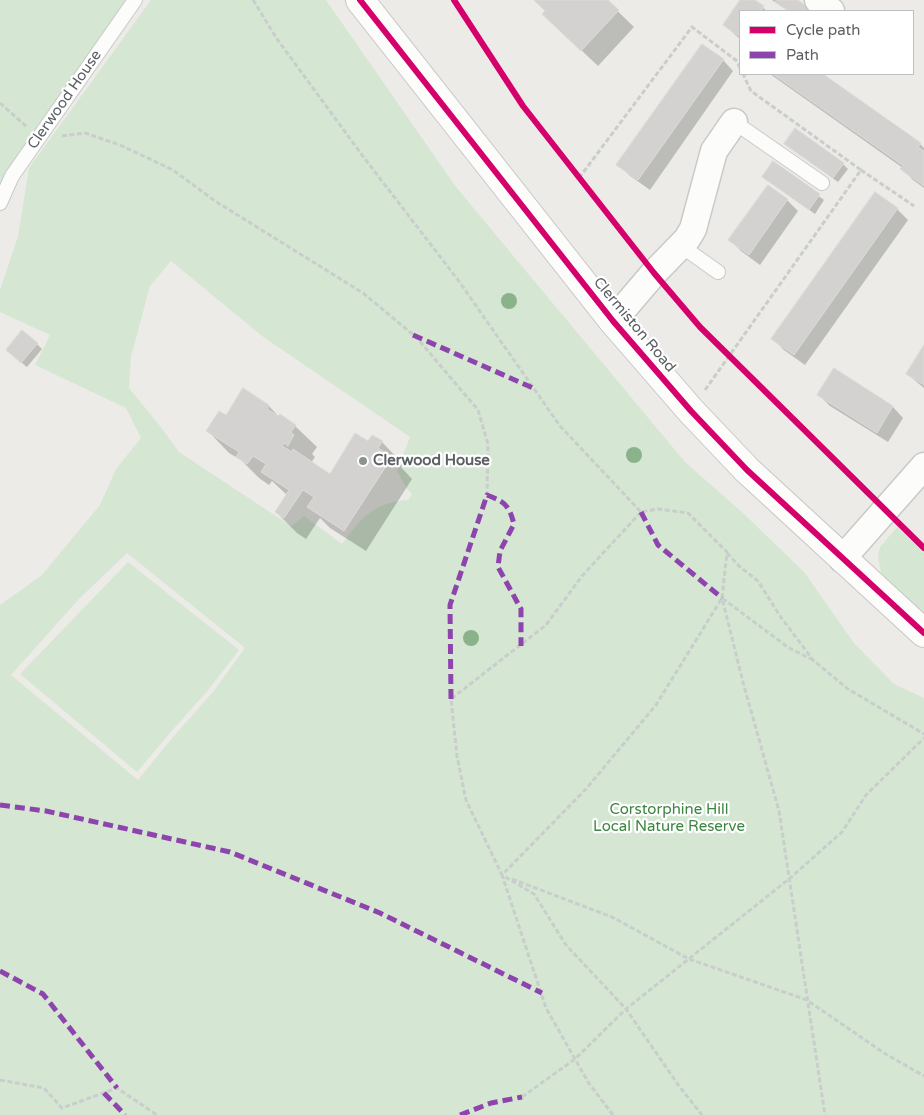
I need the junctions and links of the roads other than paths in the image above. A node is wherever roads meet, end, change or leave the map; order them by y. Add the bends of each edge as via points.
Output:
1 (135, 0) edge
2 (360, 0) edge
3 (818, 0) edge
4 (830, 10) edge
5 (734, 122) joint
6 (822, 183) dead end
7 (0, 203) edge
8 (680, 245) junction
9 (718, 272) dead end
10 (613, 322) junction
11 (924, 466) edge
12 (842, 558) junction
13 (924, 633) edge

1 - 7 lane, Clerwood House via 12,176
2 - 10 street, Clermiston Road
3 - 4 street
5 - 6 lane
5 - 8 street via 714,151 693,229
8 - 9 lane
8 - 10 street
10 - 12 street, Clermiston Road via 747,470
11 - 12 street
12 - 13 street, Clermiston Road

